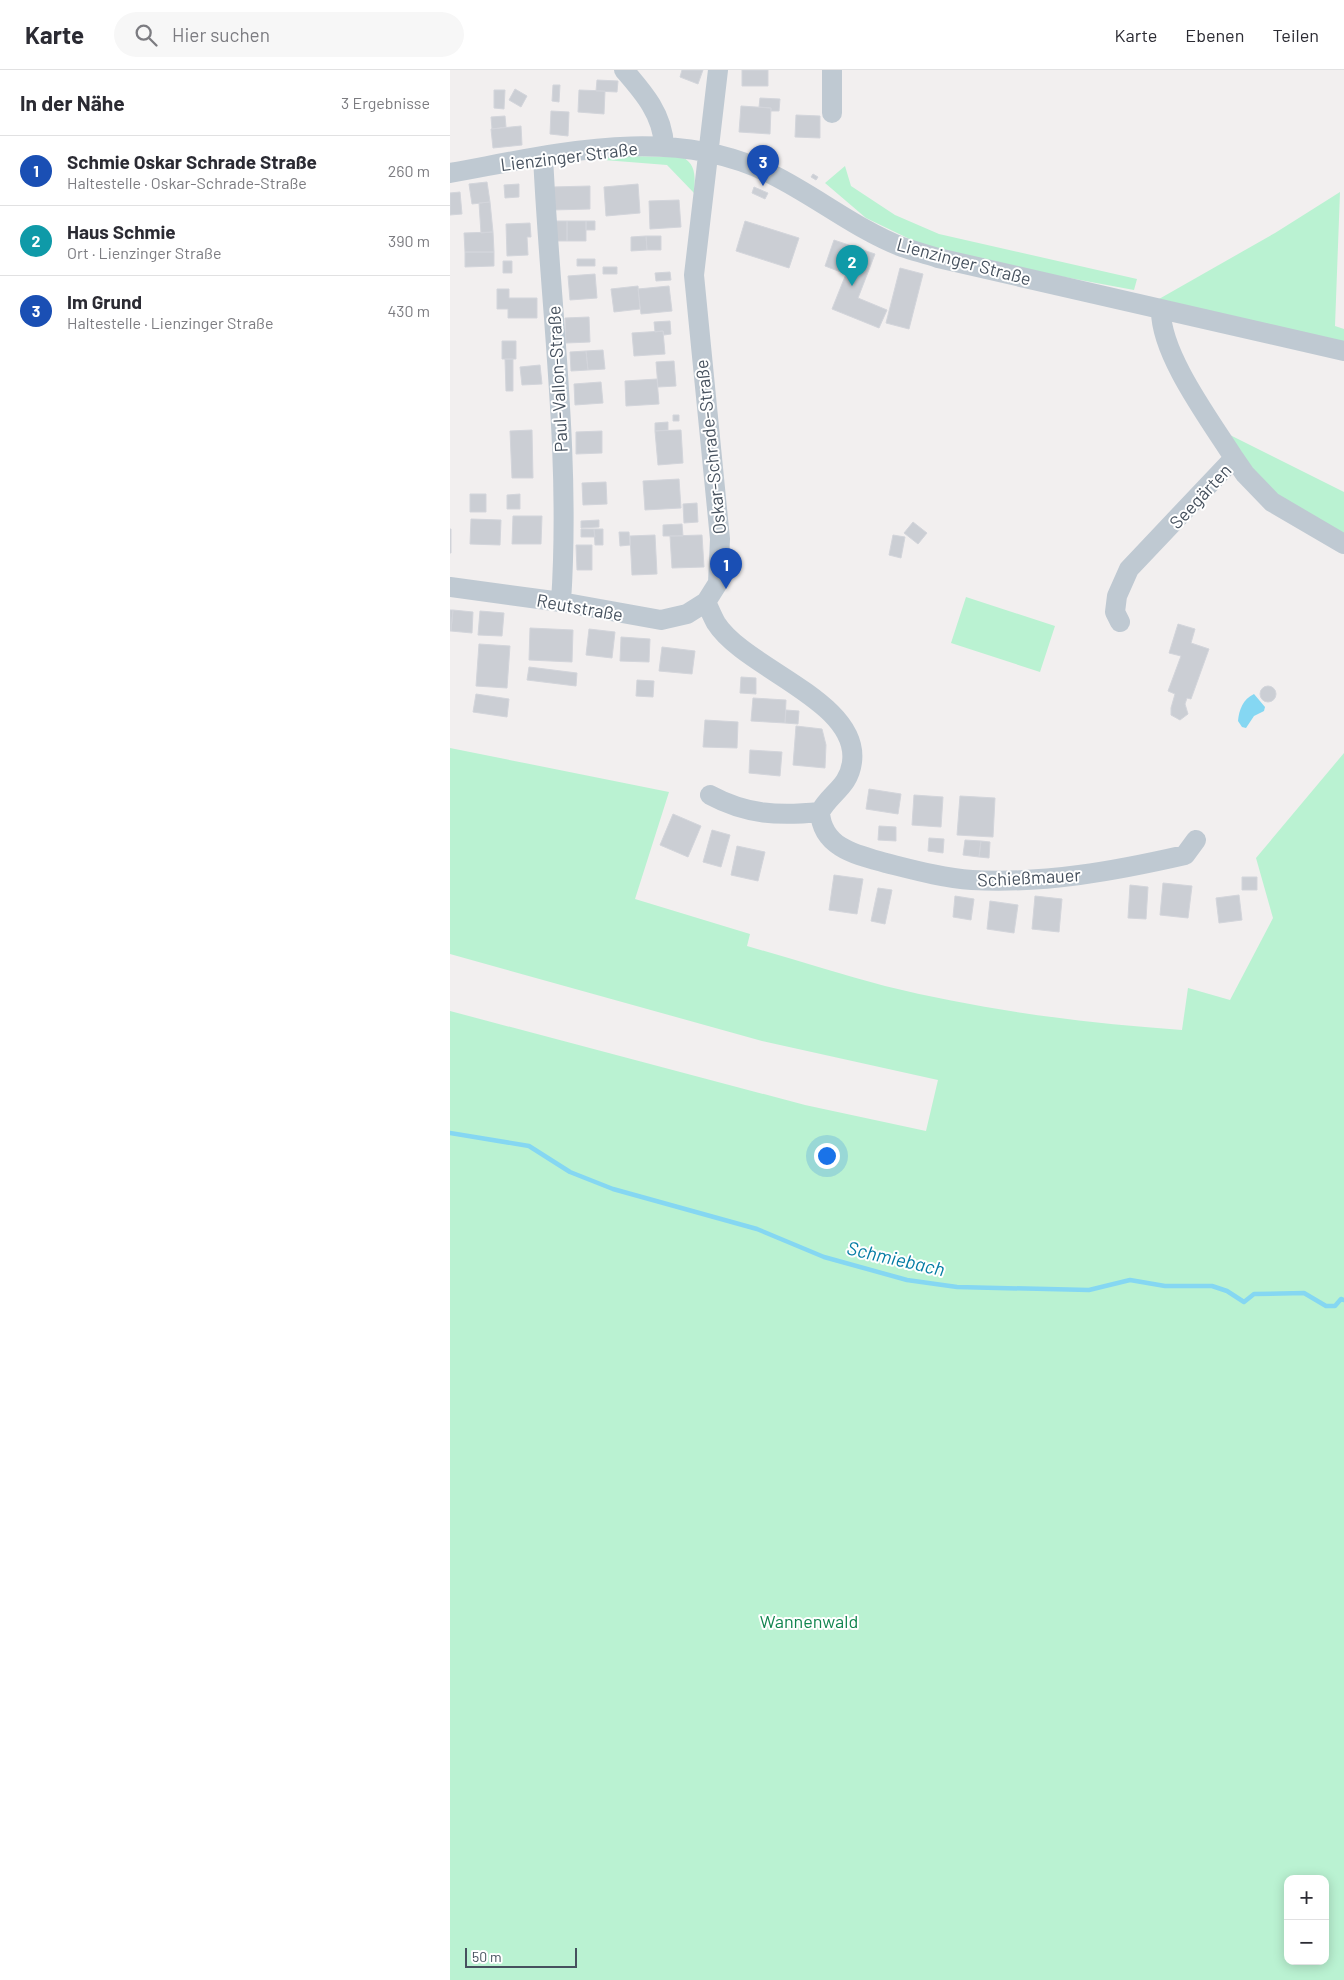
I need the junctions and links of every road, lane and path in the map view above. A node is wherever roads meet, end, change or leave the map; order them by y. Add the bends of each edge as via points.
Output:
1 (624, 70) edge
2 (718, 70) edge
3 (832, 70) edge
4 (832, 113) dead end
5 (664, 146) junction
6 (707, 152) junction
7 (543, 156) junction
8 (450, 173) edge
9 (1161, 310) junction
10 (1344, 351) edge
11 (1234, 458) junction
12 (1344, 544) edge
13 (450, 587) edge
14 (560, 602) junction
15 (706, 602) junction
16 (1120, 622) dead end
17 (710, 796) dead end
18 (820, 812) junction
19 (1196, 840) dead end

1 - 5 street via 664,128
2 - 6 street, Oskar-Schrade-Straße
3 - 4 street
5 - 6 street, Lienzinger Straße
5 - 7 street, Lienzinger Straße via 616,146
6 - 9 street, Lienzinger Straße via 745,162 772,175 902,247
6 - 15 street, Oskar-Schrade-Straße via 694,275 720,539 718,583
7 - 8 street, Lienzinger Straße
7 - 14 street, Paul-Vallon-Straße via 558,364 564,512
9 - 10 street, Lienzinger Straße
9 - 11 street, Seegärten via 1165,342
11 - 12 street via 1272,502
11 - 16 street, Seegärten via 1129,569 1117,596 1115,612
13 - 14 street, Reutstraße
14 - 15 street, Reutstraße via 661,620 687,614
15 - 18 street via 716,623 735,642 824,707 848,732 853,749 847,780
17 - 18 street via 732,807 777,815
18 - 19 street, Schießmauer via 823,829 829,837 837,846 853,854 929,874 970,880 1020,881 1088,874 1186,855

